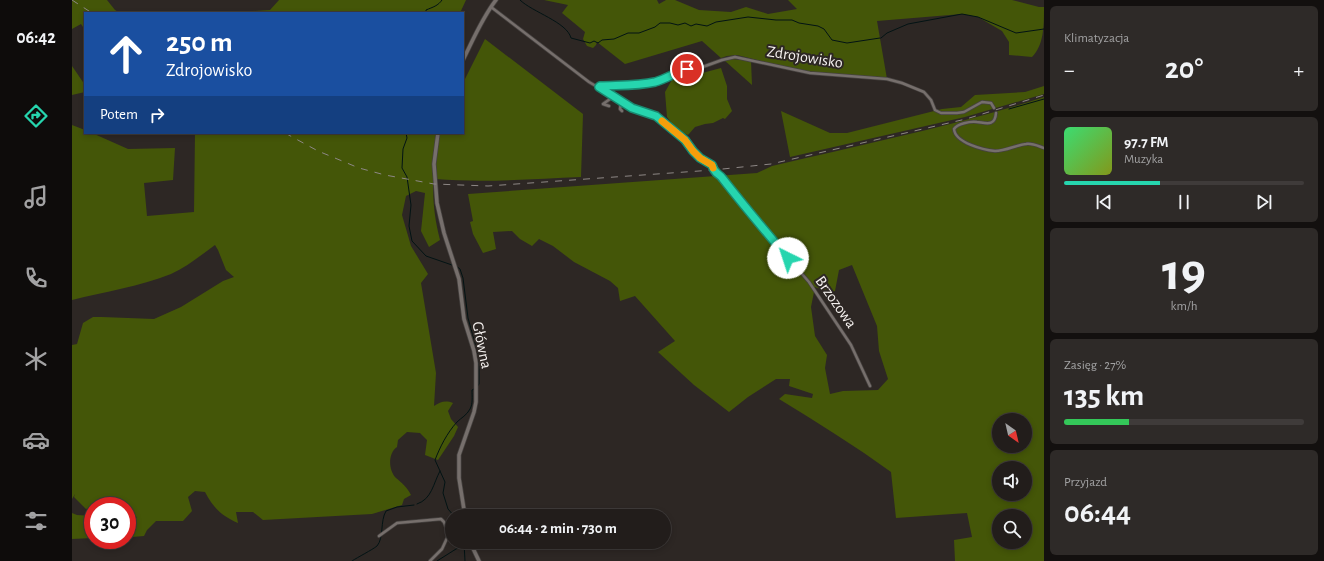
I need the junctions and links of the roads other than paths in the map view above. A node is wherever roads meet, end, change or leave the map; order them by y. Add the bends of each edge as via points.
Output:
1 (496, 0) edge
2 (491, 7) junction
3 (464, 58) edge
4 (599, 87) junction
5 (609, 94) junction
6 (621, 102) junction
7 (609, 106) dead end
8 (994, 108) dead end
9 (622, 112) dead end
10 (996, 113) dead end
11 (438, 134) edge
12 (1044, 148) edge
13 (870, 386) dead end
14 (464, 509) edge
15 (445, 524) edge
16 (380, 535) dead end
17 (445, 544) edge
18 (473, 549) edge
19 (430, 561) edge
20 (479, 561) edge

1 - 2 street
2 - 3 street
2 - 4 street via 583,78
4 - 5 street
4 - 8 street, Zdrojowisko via 656,82 679,71 697,69 735,57 810,73 886,79 924,92 935,110 941,113 964,112 982,102 991,102
5 - 6 street
5 - 7 street via 610,99 603,104
6 - 9 street
6 - 13 street, Brzozowa via 656,116 685,140 700,158 712,165 714,172 723,179 737,199 809,282 851,345
10 - 12 street via 990,123 958,125 955,127 955,135 962,142 995,151 1024,144
11 - 14 street, Główna via 434,164 437,204 456,269 464,319 476,357 474,412 459,455 459,478
15 - 16 street via 441,519 397,523
17 - 19 street
18 - 20 street

